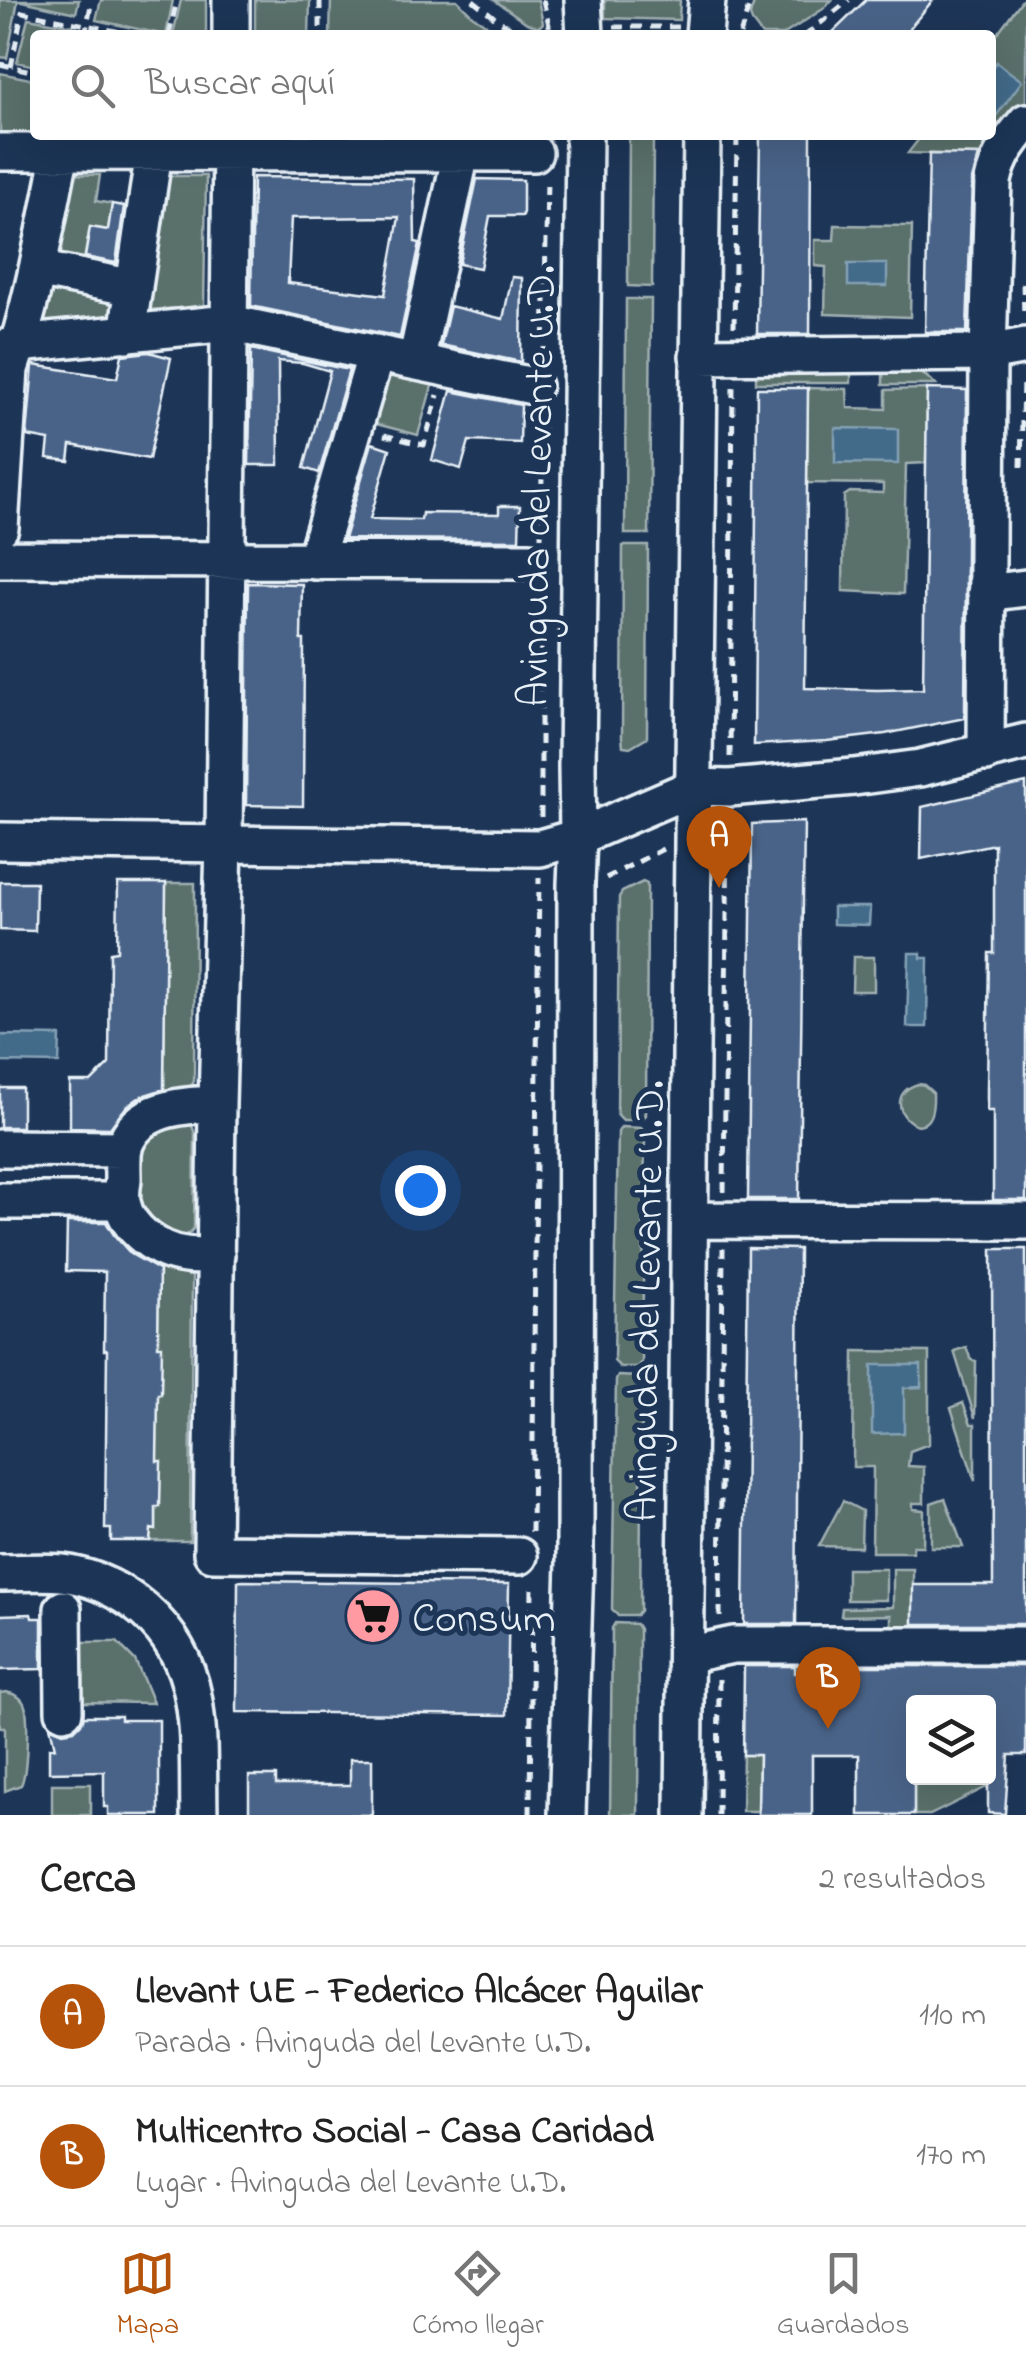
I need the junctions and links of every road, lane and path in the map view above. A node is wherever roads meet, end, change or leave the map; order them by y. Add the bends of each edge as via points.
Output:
1 (92, 0) edge
2 (176, 0) edge
3 (231, 0) edge
4 (320, 0) edge
5 (474, 0) edge
6 (542, 0) edge
7 (708, 0) edge
8 (751, 0) edge
9 (850, 0) edge
10 (590, 21) edge
11 (87, 25) junction
12 (86, 30) edge
13 (111, 30) edge
14 (170, 30) edge
15 (231, 30) edge
16 (320, 30) edge
17 (515, 30) edge
18 (548, 30) edge
19 (683, 30) edge
20 (693, 30) edge
21 (742, 30) edge
22 (812, 30) edge
23 (0, 64) edge
24 (11, 67) junction
25 (30, 71) edge
26 (1026, 122) edge
27 (584, 140) edge
28 (702, 140) edge
29 (737, 140) edge
30 (232, 144) edge
31 (0, 152) edge
32 (61, 152) junction
33 (154, 152) junction
34 (461, 153) junction
35 (540, 163) joint
36 (37, 269) junction
37 (134, 288) junction
38 (228, 322) junction
39 (127, 334) junction
40 (1026, 346) edge
41 (9, 347) edge
42 (376, 353) junction
43 (988, 353) junction
44 (716, 356) junction
45 (430, 364) junction
46 (540, 386) junction
47 (354, 428) junction
48 (0, 528) edge
49 (0, 559) edge
50 (226, 560) junction
51 (314, 561) junction
52 (538, 561) junction
53 (1026, 588) edge
54 (986, 593) junction
55 (1026, 742) edge
56 (986, 753) junction
57 (694, 788) junction
58 (729, 788) junction
59 (540, 834) dead end
60 (578, 837) junction
61 (0, 841) edge
62 (693, 842) junction
63 (224, 843) junction
64 (539, 871) dead end
65 (576, 884) junction
66 (217, 1104) junction
67 (0, 1148) edge
68 (124, 1149) junction
69 (0, 1201) edge
70 (122, 1201) junction
71 (706, 1220) junction
72 (1026, 1221) edge
73 (216, 1256) junction
74 (528, 1560) junction
75 (0, 1573) edge
76 (63, 1610) dead end
77 (1026, 1644) edge
78 (703, 1652) junction
79 (64, 1711) dead end
80 (199, 1815) edge
81 (530, 1815) edge
82 (567, 1815) edge
83 (684, 1815) edge
84 (718, 1815) edge

1 - 11 path
2 - 14 path
3 - 15 street
4 - 16 path
5 - 17 path
6 - 18 path
7 - 20 street
8 - 21 path
9 - 22 path
10 - 19 path
11 - 12 path
11 - 13 path
11 - 24 path via 22,12
23 - 24 path
24 - 25 path
26 - 43 street via 997,162 992,181
27 - 60 street, Avinguda del Levante U.D.
28 - 44 street, Avinguda del Levante U.D.
29 - 44 path
30 - 33 street
30 - 34 street
30 - 38 street
31 - 32 street
32 - 33 street
32 - 36 street
33 - 37 street
34 - 35 street
34 - 45 street
35 - 46 path
36 - 37 street
36 - 41 street
37 - 39 street
38 - 39 street
38 - 42 street
38 - 50 street
39 - 41 street
40 - 43 street
41 - 48 street
42 - 45 street
42 - 47 street
43 - 44 street
43 - 54 street
44 - 57 street, Avinguda del Levante U.D.
44 - 58 path
45 - 46 street
45 - 47 path via 424,445
46 - 52 path
47 - 51 street
49 - 50 street
50 - 51 street
50 - 63 street
51 - 52 street
52 - 59 path
53 - 54 street
54 - 56 street
55 - 56 street
56 - 58 street via 854,777
57 - 58 street
57 - 60 street
57 - 62 street, Avinguda del Levante U.D.
58 - 71 path
60 - 63 street via 540,848
60 - 65 street, Avinguda del Levante U.D.
61 - 63 street
62 - 65 path via 675,842 595,883
62 - 71 street, Avinguda del Levante U.D.
63 - 66 street
64 - 74 path
65 - 82 street, Avinguda del Levante U.D. via 575,1562
66 - 68 street via 164,1109 143,1121
66 - 73 street
67 - 68 street
68 - 70 street
69 - 70 street
70 - 73 street via 127,1218 159,1247
71 - 72 street
71 - 78 street, Avinguda del Levante U.D.
71 - 78 path
73 - 74 street via 212,1553
74 - 81 path
75 - 80 street via 90,1578 148,1612 184,1662 194,1693
76 - 79 street
77 - 78 street via 733,1646
78 - 83 street, Avinguda del Levante U.D.
78 - 84 path

